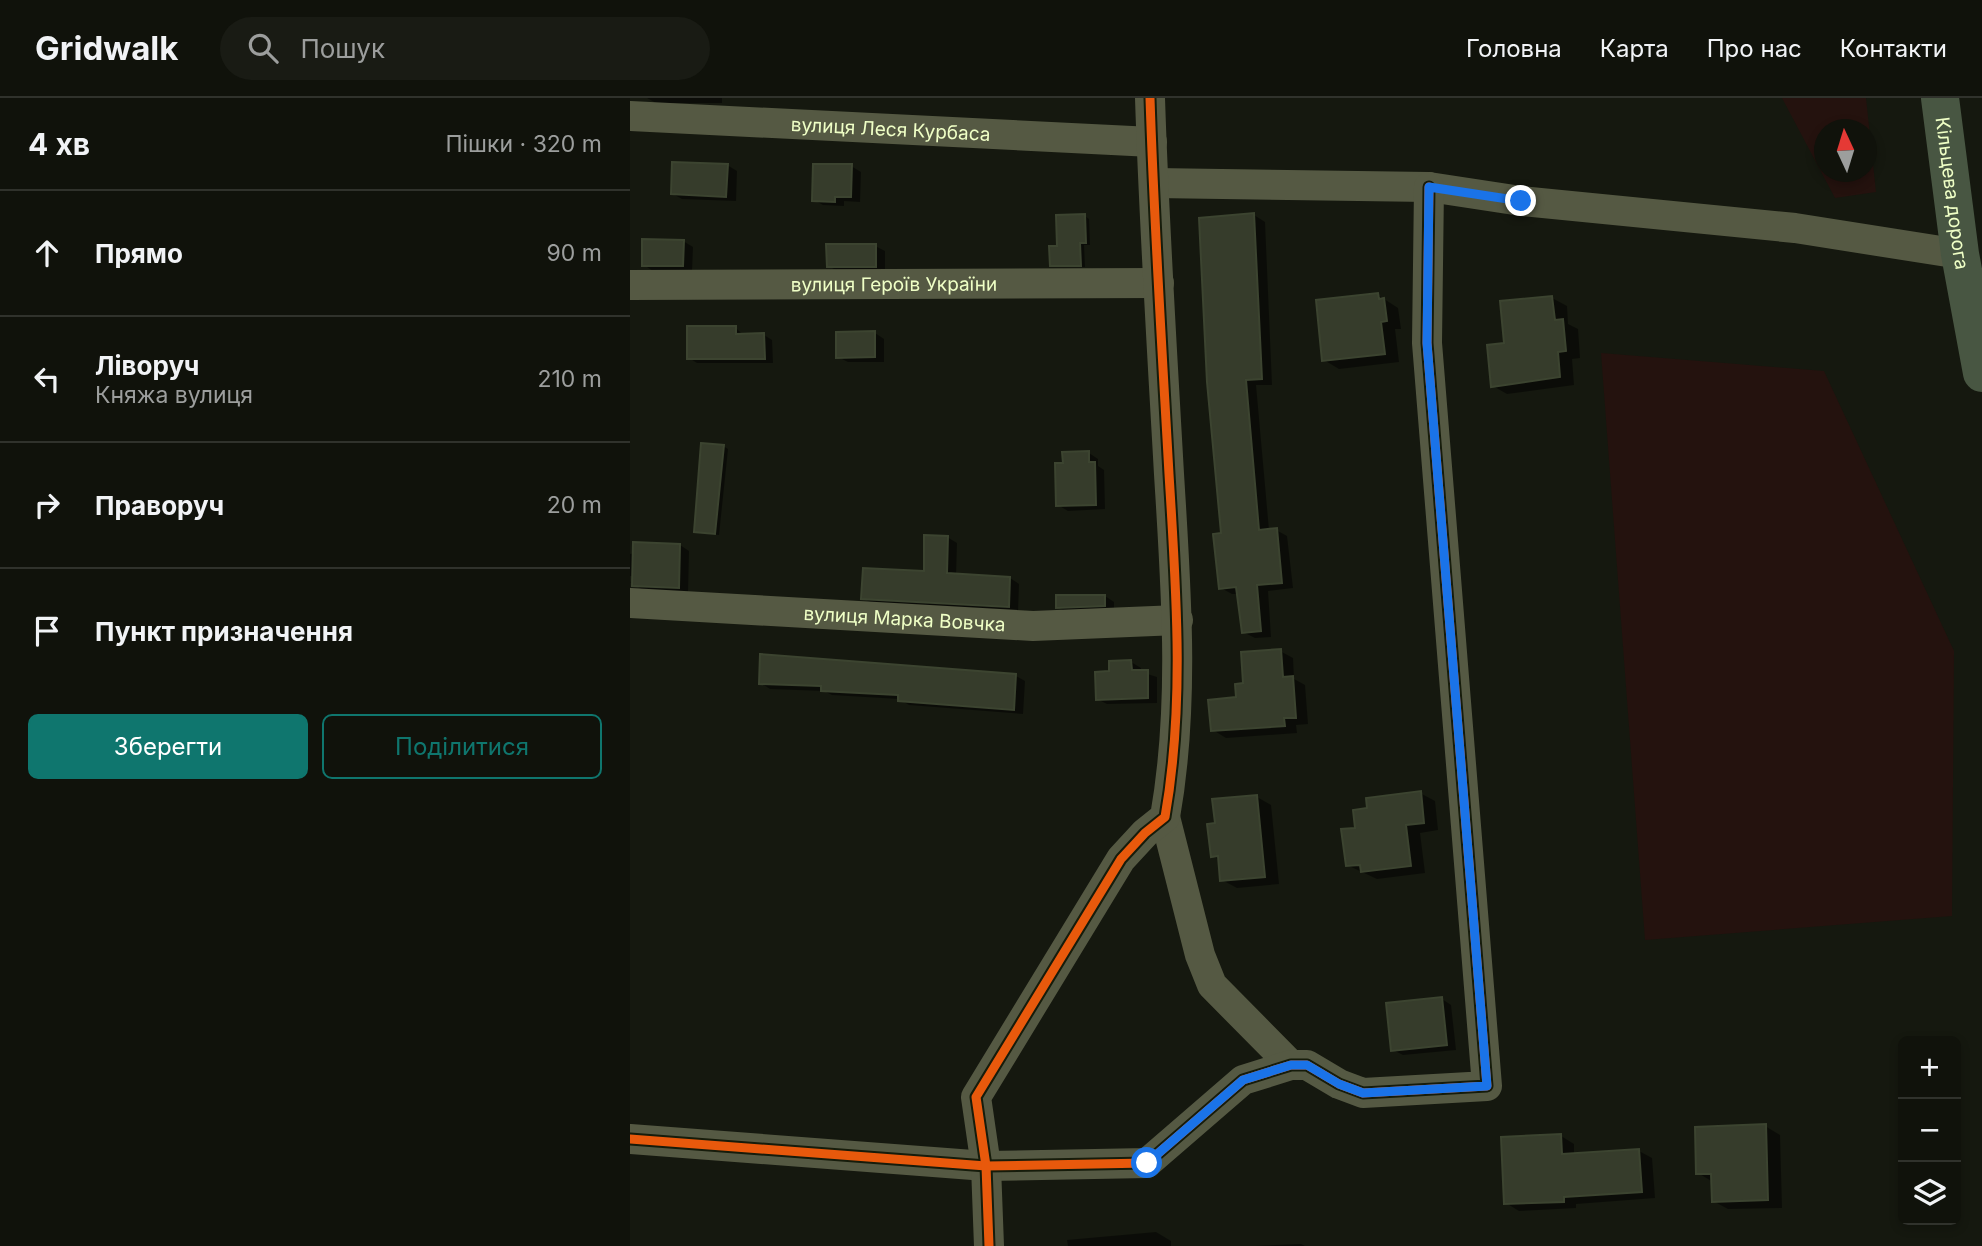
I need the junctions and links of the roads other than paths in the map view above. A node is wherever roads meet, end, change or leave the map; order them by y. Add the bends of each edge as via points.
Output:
1 (1150, 98) edge
2 (1940, 98) edge
3 (630, 116) edge
4 (1152, 142) junction
5 (1155, 183) junction
6 (1429, 187) junction
7 (1960, 254) junction
8 (1158, 283) junction
9 (630, 285) edge
10 (1982, 373) edge
11 (630, 603) edge
12 (1178, 620) junction
13 (1165, 817) junction
14 (1291, 1065) junction
15 (630, 1139) edge
16 (986, 1166) junction
17 (989, 1246) edge

1 - 4 street
2 - 7 highway, Кільцева дорога
3 - 4 street, вулиця Леся Курбаса
4 - 5 street
5 - 6 street
5 - 8 street
6 - 7 street via 1521,201 1795,228
6 - 14 street via 1427,343 1487,1086 1363,1093 1307,1065
7 - 10 highway, Кільцева дорога
8 - 9 street, вулиця Героїв України
8 - 12 street
11 - 12 street, вулиця Марка Вовчка via 1033,626
12 - 13 street via 1175,748
13 - 14 street via 1212,985
13 - 16 street via 1121,859 976,1097
14 - 16 street via 1243,1080 1147,1163
15 - 16 street
16 - 17 street

